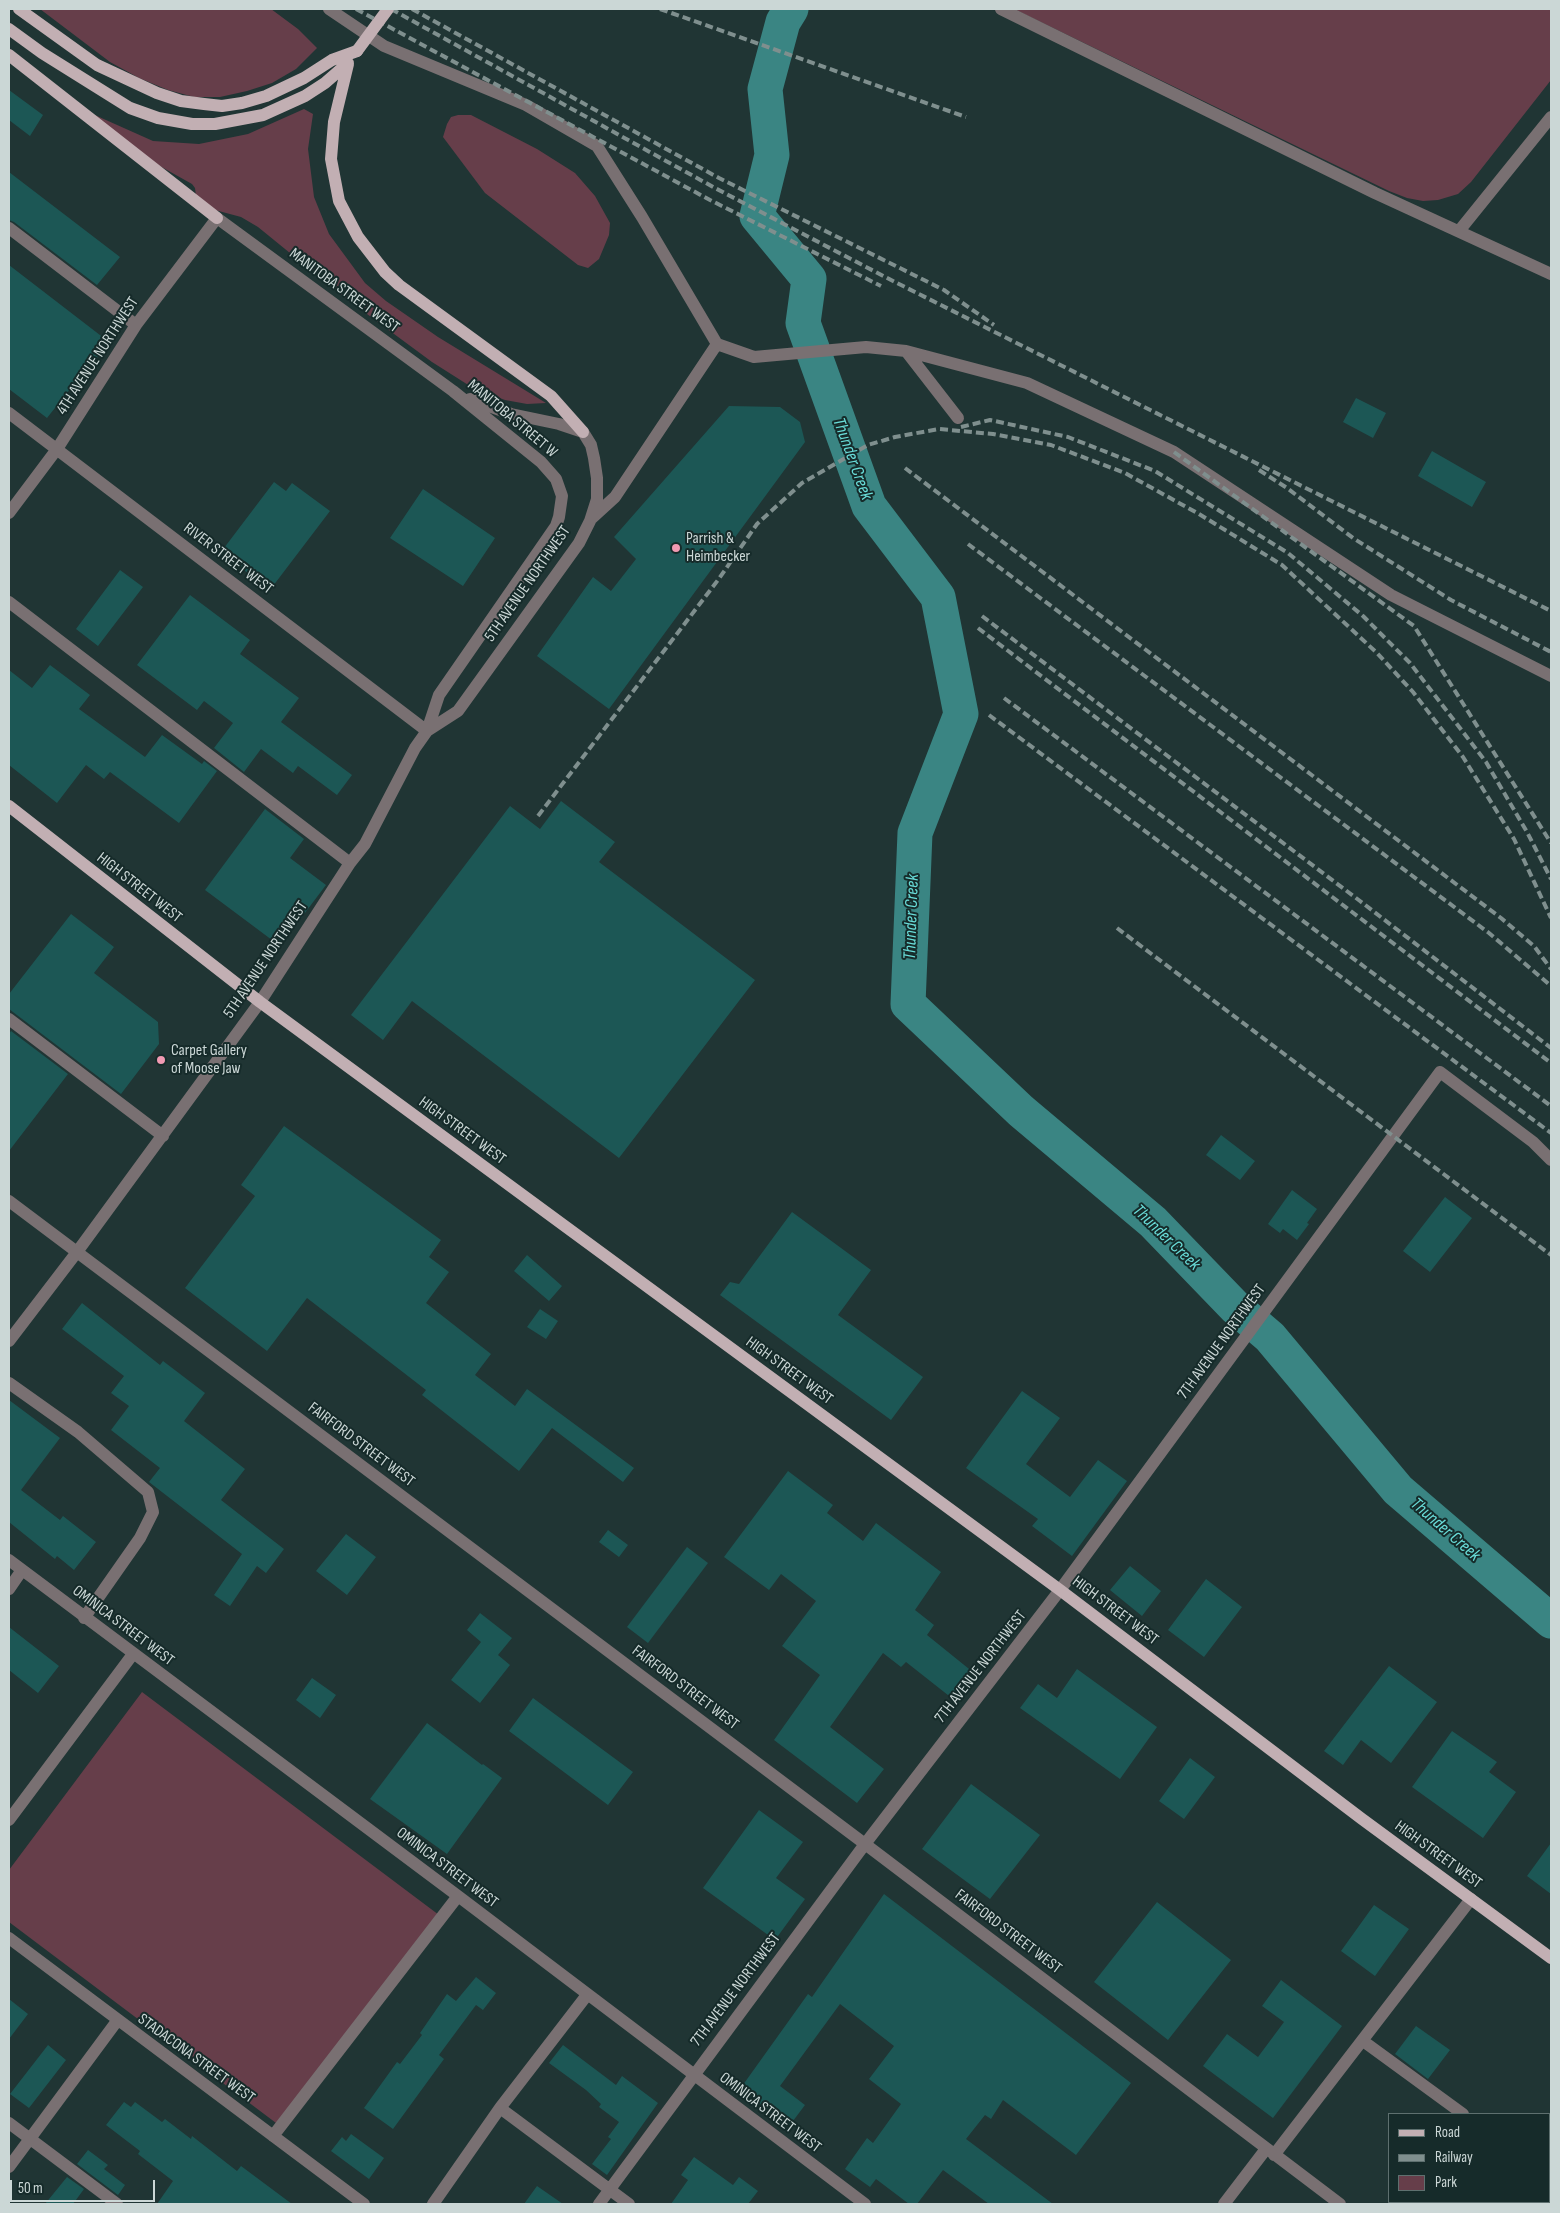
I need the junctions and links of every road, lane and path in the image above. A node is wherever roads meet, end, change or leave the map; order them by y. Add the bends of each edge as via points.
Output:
1 (19, 9) edge
2 (329, 9) edge
3 (388, 9) edge
4 (1001, 9) edge
5 (9, 29) edge
6 (357, 51) junction
7 (9, 55) edge
8 (348, 64) junction
9 (1551, 117) edge
10 (217, 218) junction
11 (9, 228) edge
12 (1459, 231) junction
13 (1551, 274) edge
14 (136, 325) junction
15 (717, 344) junction
16 (906, 351) junction
17 (453, 391) junction
18 (9, 413) edge
19 (958, 418) dead end
20 (583, 432) junction
21 (56, 449) junction
22 (9, 513) edge
23 (559, 518) joint
24 (590, 521) junction
25 (9, 602) edge
26 (1551, 676) edge
27 (427, 731) junction
28 (9, 806) edge
29 (350, 863) junction
30 (260, 1002) junction
31 (9, 1019) edge
32 (162, 1136) junction
33 (1551, 1160) edge
34 (9, 1201) edge
35 (77, 1252) junction
36 (9, 1341) edge
37 (9, 1383) edge
38 (9, 1560) edge
39 (22, 1570) junction
40 (9, 1588) edge
41 (1060, 1590) junction
42 (84, 1618) junction
43 (133, 1654) junction
44 (9, 1820) edge
45 (865, 1844) junction
46 (458, 1896) junction
47 (1471, 1900) junction
48 (9, 1938) edge
49 (1551, 1958) edge
50 (587, 1995) junction
51 (117, 2021) junction
52 (1363, 2041) junction
53 (693, 2076) junction
54 (500, 2108) junction
55 (1462, 2113) edge
56 (9, 2123) edge
57 (273, 2136) junction
58 (30, 2139) junction
59 (1270, 2152) junction
60 (9, 2166) edge
61 (609, 2189) junction
62 (117, 2204) edge
63 (364, 2204) edge
64 (433, 2204) edge
65 (599, 2204) edge
66 (629, 2204) edge
67 (865, 2204) edge
68 (1224, 2204) edge
69 (1340, 2204) edge

1 - 6 main road via 96,65 157,94 204,104 222,106 266,96 332,60
2 - 15 street via 384,46 526,105 597,146
3 - 6 main road, bridge
4 - 12 street
5 - 8 main road via 42,54 130,108 158,118 192,124 215,124 263,115 305,96
6 - 8 main road
7 - 10 main road
8 - 20 main road via 334,122 331,159 339,201 358,237 399,285 551,396
9 - 12 street
10 - 14 street, 4TH AVENUE NORTHWEST
10 - 17 street, MANITOBA STREET WEST
11 - 14 street
12 - 13 street
14 - 21 street, 4TH AVENUE NORTHWEST
15 - 16 street via 754,357 866,347
15 - 24 street via 615,497
16 - 19 street
16 - 26 street via 1027,383 1174,452 1391,595
17 - 20 street, MANITOBA STREET W via 494,409
17 - 23 street, MANITOBA STREET W via 548,469 562,496
18 - 21 street, RIVER STREET WEST
20 - 24 street, 5TH AVENUE NORTHWEST via 590,445 597,478 597,499
21 - 22 street, 4TH AVENUE NORTHWEST
21 - 27 street, RIVER STREET WEST
23 - 27 street, 5TH AVENUE NORTHWEST via 550,536 439,695
24 - 27 street, 5TH AVENUE NORTHWEST via 579,542 458,711
25 - 29 street
27 - 29 street, 5TH AVENUE NORTHWEST via 364,844
28 - 30 main road, HIGH STREET WEST
29 - 30 street, 5TH AVENUE NORTHWEST
30 - 32 street, 5TH AVENUE NORTHWEST
30 - 41 main road, HIGH STREET WEST
31 - 32 street
32 - 35 street, 5TH AVENUE NORTHWEST
33 - 41 street, 7TH AVENUE NORTHWEST via 1533,1142 1440,1072
34 - 35 street, FAIRFORD STREET WEST
35 - 36 street, 5TH AVENUE NORTHWEST
35 - 45 street, FAIRFORD STREET WEST
37 - 42 street via 78,1432 148,1492 153,1512 140,1538
38 - 39 street, OMINICA STREET WEST
39 - 40 street
39 - 42 street, OMINICA STREET WEST
41 - 45 street, 7TH AVENUE NORTHWEST
41 - 47 main road, HIGH STREET WEST
42 - 43 street, OMINICA STREET WEST
43 - 44 street
43 - 46 street, OMINICA STREET WEST
45 - 53 street, 7TH AVENUE NORTHWEST
45 - 59 street, FAIRFORD STREET WEST
46 - 50 street, OMINICA STREET WEST
46 - 57 street
47 - 49 main road, HIGH STREET WEST
47 - 52 street
48 - 51 street, STADACONA STREET WEST
50 - 53 street, OMINICA STREET WEST
50 - 54 street
51 - 57 street, STADACONA STREET WEST
51 - 58 street
52 - 55 street
52 - 59 street
53 - 61 street, 7TH AVENUE NORTHWEST
53 - 67 street, OMINICA STREET WEST
54 - 61 street
54 - 64 street
56 - 58 street
57 - 63 street, STADACONA STREET WEST
58 - 60 street
58 - 62 street
59 - 68 street
59 - 69 street, FAIRFORD STREET WEST
61 - 65 street, 7TH AVENUE NORTHWEST
61 - 66 street

